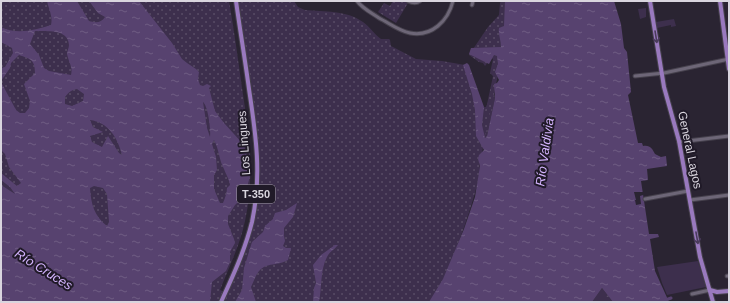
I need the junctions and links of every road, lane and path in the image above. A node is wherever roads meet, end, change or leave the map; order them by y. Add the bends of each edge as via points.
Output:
1 (236, 1) edge
2 (357, 1) edge
3 (408, 1) edge
4 (420, 1) edge
5 (453, 1) edge
6 (473, 1) edge
7 (650, 1) edge
8 (720, 1) edge
9 (472, 5) dead end
10 (729, 59) edge
11 (729, 69) edge
12 (662, 73) junction
13 (635, 76) dead end
14 (729, 136) edge
15 (679, 142) junction
16 (688, 191) junction
17 (729, 195) edge
18 (645, 199) dead end
19 (690, 200) junction
20 (710, 290) junction
21 (729, 291) edge
22 (717, 292) junction
23 (692, 294) dead end
24 (221, 302) edge
25 (713, 302) edge

1 - 24 main road, Los Lingues / T-350 via 256,133 258,168 251,225 242,255
2 - 5 street via 363,8 395,27 418,34 433,30 443,22
3 - 4 street
6 - 9 street
7 -> 12 main road, General Lagos
8 - 10 main road
10 - 11 main road
10 - 12 street
12 - 13 street
12 - 15 main road, General Lagos
14 - 15 street
15 - 16 main road, General Lagos
16 - 18 street
16 - 19 main road, General Lagos
17 - 19 street
19 -> 20 main road, General Lagos via 700,257
20 - 22 main road
20 - 23 street
20 - 25 main road, General Lagos
21 - 22 main road
22 - 25 main road

